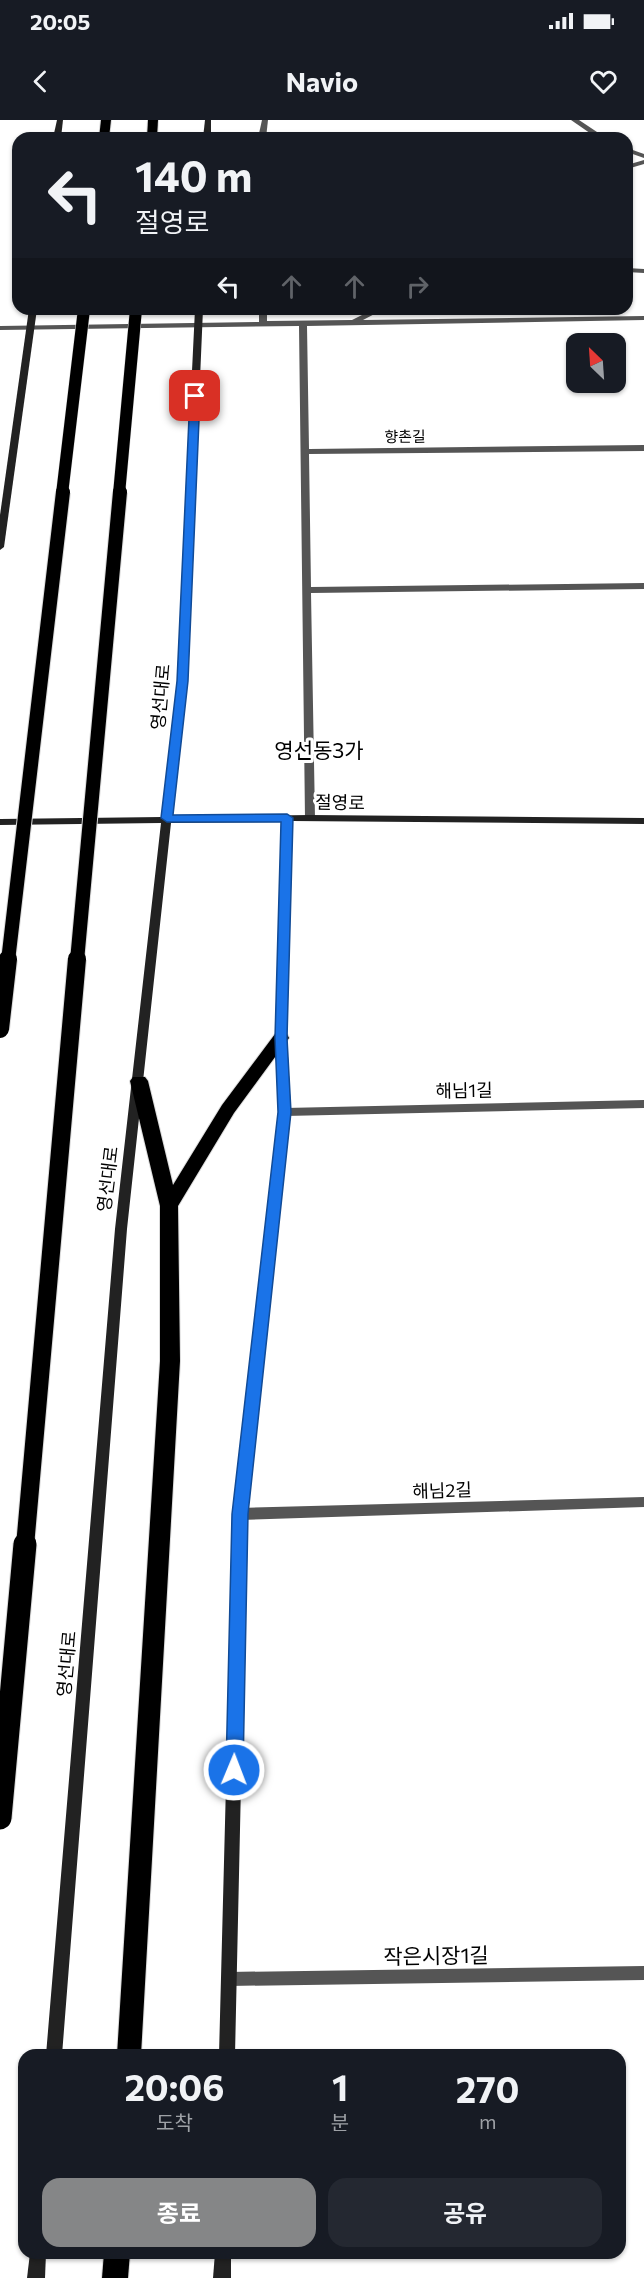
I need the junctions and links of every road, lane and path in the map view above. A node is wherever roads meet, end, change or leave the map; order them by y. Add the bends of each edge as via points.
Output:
1 (574, 120) edge
2 (593, 132) edge
3 (644, 147) edge
4 (640, 154) edge
5 (32, 315) edge
6 (83, 315) edge
7 (135, 315) edge
8 (199, 315) edge
9 (263, 315) edge
10 (368, 315) edge
11 (644, 318) edge
12 (303, 323) junction
13 (351, 323) junction
14 (263, 324) junction
15 (198, 325) junction
16 (0, 328) edge
17 (30, 328) junction
18 (644, 448) edge
19 (304, 452) junction
20 (0, 547) edge
21 (644, 586) edge
22 (306, 590) junction
23 (167, 818) junction
24 (287, 818) junction
25 (310, 818) junction
26 (644, 821) edge
27 (0, 822) edge
28 (0, 1029) edge
29 (281, 1038) junction
30 (139, 1081) junction
31 (644, 1104) edge
32 (285, 1112) junction
33 (169, 1206) junction
34 (644, 1502) edge
35 (240, 1514) junction
36 (0, 1818) edge
37 (644, 1973) edge
38 (229, 1978) junction
39 (54, 2049) edge
40 (129, 2049) edge
41 (227, 2049) edge
42 (38, 2259) edge
43 (117, 2259) edge
44 (222, 2259) edge
45 (36, 2278) edge
46 (116, 2278) edge
47 (222, 2278) edge

1 - 2 street
3 - 4 street
5 - 17 main road
6 - 28 highway, bridge
7 - 36 highway, bridge
8 - 15 main road, 영선대로
9 - 14 street
10 - 13 street
11 - 13 street
12 - 13 street
12 - 14 street
12 - 19 street
14 - 15 street
15 - 17 street
15 - 23 main road, 영선대로 via 182,681
16 - 17 street
17 - 20 main road
18 - 19 street, 향촌길
19 - 22 street
21 - 22 street
22 - 25 street
23 - 24 main road, 절영로
23 - 27 main road, 절영로
23 - 30 main road, 영선대로
24 - 25 main road, 절영로
24 - 29 main road
25 - 26 main road, 절영로
29 - 32 main road
29 - 33 highway via 228,1109
30 - 33 highway
30 - 39 main road, 영선대로 via 120,1241
31 - 32 street, 해님1길
32 - 35 main road
33 - 40 highway via 170,1361
34 - 35 street, 해님2길
35 - 38 main road
37 - 38 street, 작은시장1길
38 - 41 main road
42 - 45 main road
43 - 46 highway
44 - 47 main road

